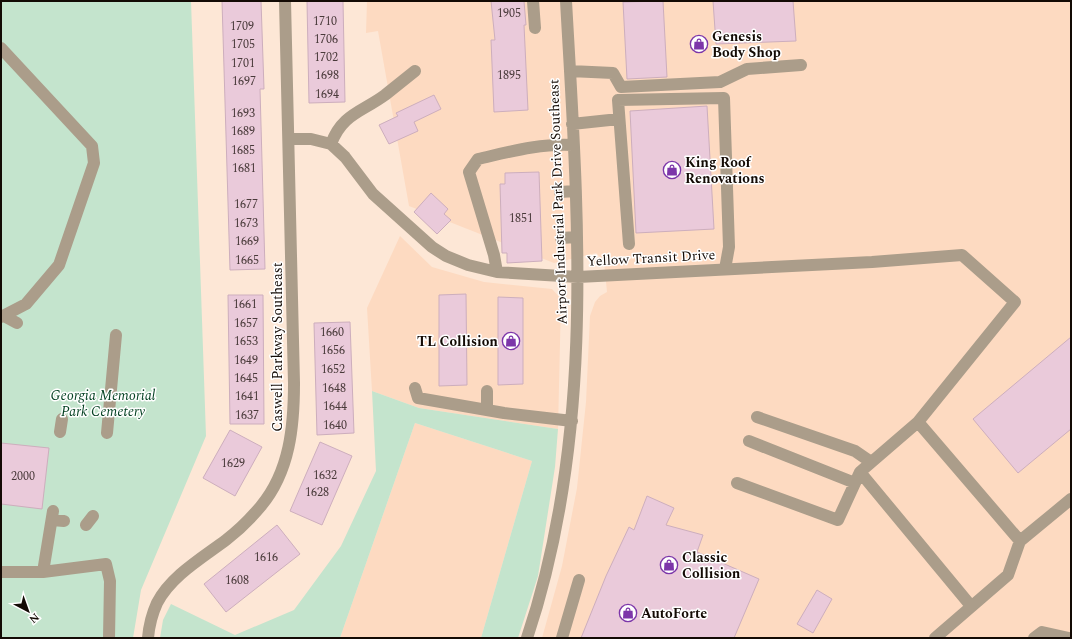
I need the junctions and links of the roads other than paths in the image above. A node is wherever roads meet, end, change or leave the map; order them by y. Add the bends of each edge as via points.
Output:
1 (285, 1) edge
2 (534, 1) edge
3 (566, 1) edge
4 (534, 28) dead end
5 (1, 48) edge
6 (800, 65) dead end
7 (415, 71) dead end
8 (570, 71) junction
9 (620, 119) junction
10 (572, 124) junction
11 (289, 139) junction
12 (330, 144) junction
13 (573, 145) junction
14 (575, 191) junction
15 (560, 192) dead end
16 (577, 237) junction
17 (561, 238) dead end
18 (629, 244) dead end
19 (725, 269) junction
20 (497, 272) junction
21 (578, 278) junction
22 (2, 316) edge
23 (17, 323) dead end
24 (116, 335) dead end
25 (415, 388) dead end
26 (488, 391) dead end
27 (487, 410) junction
28 (757, 417) dead end
29 (62, 419) dead end
30 (572, 421) junction
31 (918, 422) junction
32 (60, 432) dead end
33 (107, 433) dead end
34 (749, 441) dead end
35 (871, 462) junction
36 (860, 472) junction
37 (737, 483) dead end
38 (855, 483) junction
39 (1071, 499) edge
40 (64, 521) dead end
41 (1020, 542) junction
42 (1, 572) edge
43 (43, 572) junction
44 (579, 580) dead end
45 (972, 606) junction
46 (109, 638) edge
47 (148, 638) edge
48 (527, 638) edge
49 (562, 638) edge
50 (935, 638) edge
51 (1034, 638) edge
52 (1069, 638) edge

1 - 11 street, Caswell Parkway Southeast
2 - 4 street
3 - 8 street, Airport Industrial Park Drive Southeast
5 - 22 street via 92,146 94,163 60,265 26,304
6 - 8 street via 747,69 720,82 621,87 613,73
7 - 12 street via 349,117 336,130
8 - 10 street, Airport Industrial Park Drive Southeast
9 - 10 street
9 - 18 street
9 - 19 street via 618,100 724,98 729,247
10 - 13 street, Airport Industrial Park Drive Southeast
11 - 12 street, Yellow Transit Drive via 311,139
11 - 47 street, Caswell Parkway Southeast via 294,413 288,455 274,487 262,505 245,523 172,583 158,602 150,623
12 - 20 street, Yellow Transit Drive via 345,157 373,194 432,247 462,263
13 - 14 street, Airport Industrial Park Drive Southeast
13 - 20 street via 526,148 478,159 469,172
14 - 15 street
14 - 16 street, Airport Industrial Park Drive Southeast
16 - 17 street
16 - 21 street, Airport Industrial Park Drive Southeast
19 - 21 street, Yellow Transit Drive
19 - 31 street, Yellow Transit Drive via 962,255 1015,302
20 - 21 street, Yellow Transit Drive
21 - 30 street, Airport Industrial Park Drive Southeast
22 - 23 street
24 - 33 street
25 - 27 street via 418,398
26 - 27 street
27 - 30 street
28 - 35 street via 855,452
29 - 32 street
30 - 48 street, Airport Industrial Park Drive Southeast via 558,522 539,602
31 - 35 street
31 - 41 street
34 - 38 street
35 - 36 street
36 - 38 street
36 - 45 street
37 - 38 street via 838,520
39 - 41 street
40 - 43 street via 52,516
41 - 45 street via 1008,575
42 - 43 street
43 - 46 street via 106,564 110,582
44 - 49 street
45 - 50 street
51 - 52 street via 1042,632

